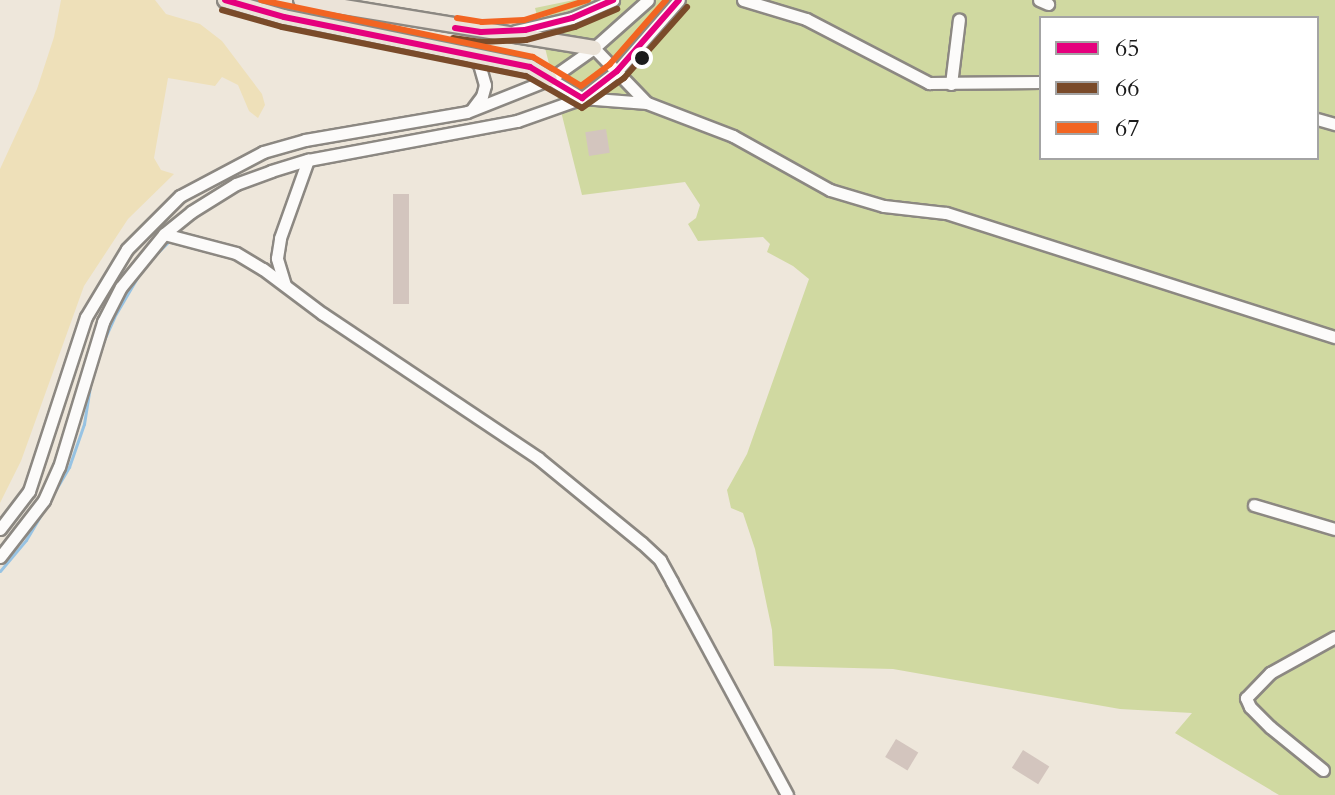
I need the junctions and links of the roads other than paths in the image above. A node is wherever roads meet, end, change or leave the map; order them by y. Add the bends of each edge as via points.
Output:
1 (225, 0) edge
2 (301, 0) edge
3 (613, 0) edge
4 (648, 0) edge
5 (679, 0) edge
6 (743, 0) edge
7 (959, 19) dead end
8 (481, 32) junction
9 (594, 48) junction
10 (461, 51) junction
11 (617, 71) junction
12 (550, 79) junction
13 (1039, 82) edge
14 (951, 84) junction
15 (582, 98) junction
16 (647, 103) junction
17 (467, 112) junction
18 (308, 160) junction
19 (164, 234) junction
20 (288, 289) junction
21 (1335, 337) edge
22 (1254, 505) dead end
23 (0, 529) edge
24 (1335, 529) edge
25 (0, 557) edge
26 (1335, 637) edge
27 (1323, 770) dead end
28 (787, 795) edge

1 - 10 main road via 284,17
2 - 8 main road
3 - 8 street via 525,30
4 - 9 street
5 - 11 street
6 - 14 street via 806,19 929,83
7 - 14 street
8 - 9 main road
9 - 11 street
9 - 12 street
10 - 12 main road via 530,67
10 - 17 street via 479,64 485,85 477,106
11 - 15 street
11 - 16 street
12 - 15 street
12 - 17 street
13 - 14 street
15 - 16 street
15 - 18 street via 517,121
16 - 21 street via 733,136 830,190 884,206 946,213
17 - 23 street via 263,152 180,196 127,249 86,317 29,491
18 - 19 street via 236,184
18 - 20 street via 277,258
19 - 20 street via 236,253
19 - 25 street via 121,287 103,322 59,467 44,500
20 - 28 street via 538,458 660,560
22 - 24 street
26 - 27 street via 1270,673 1246,698 1270,727

